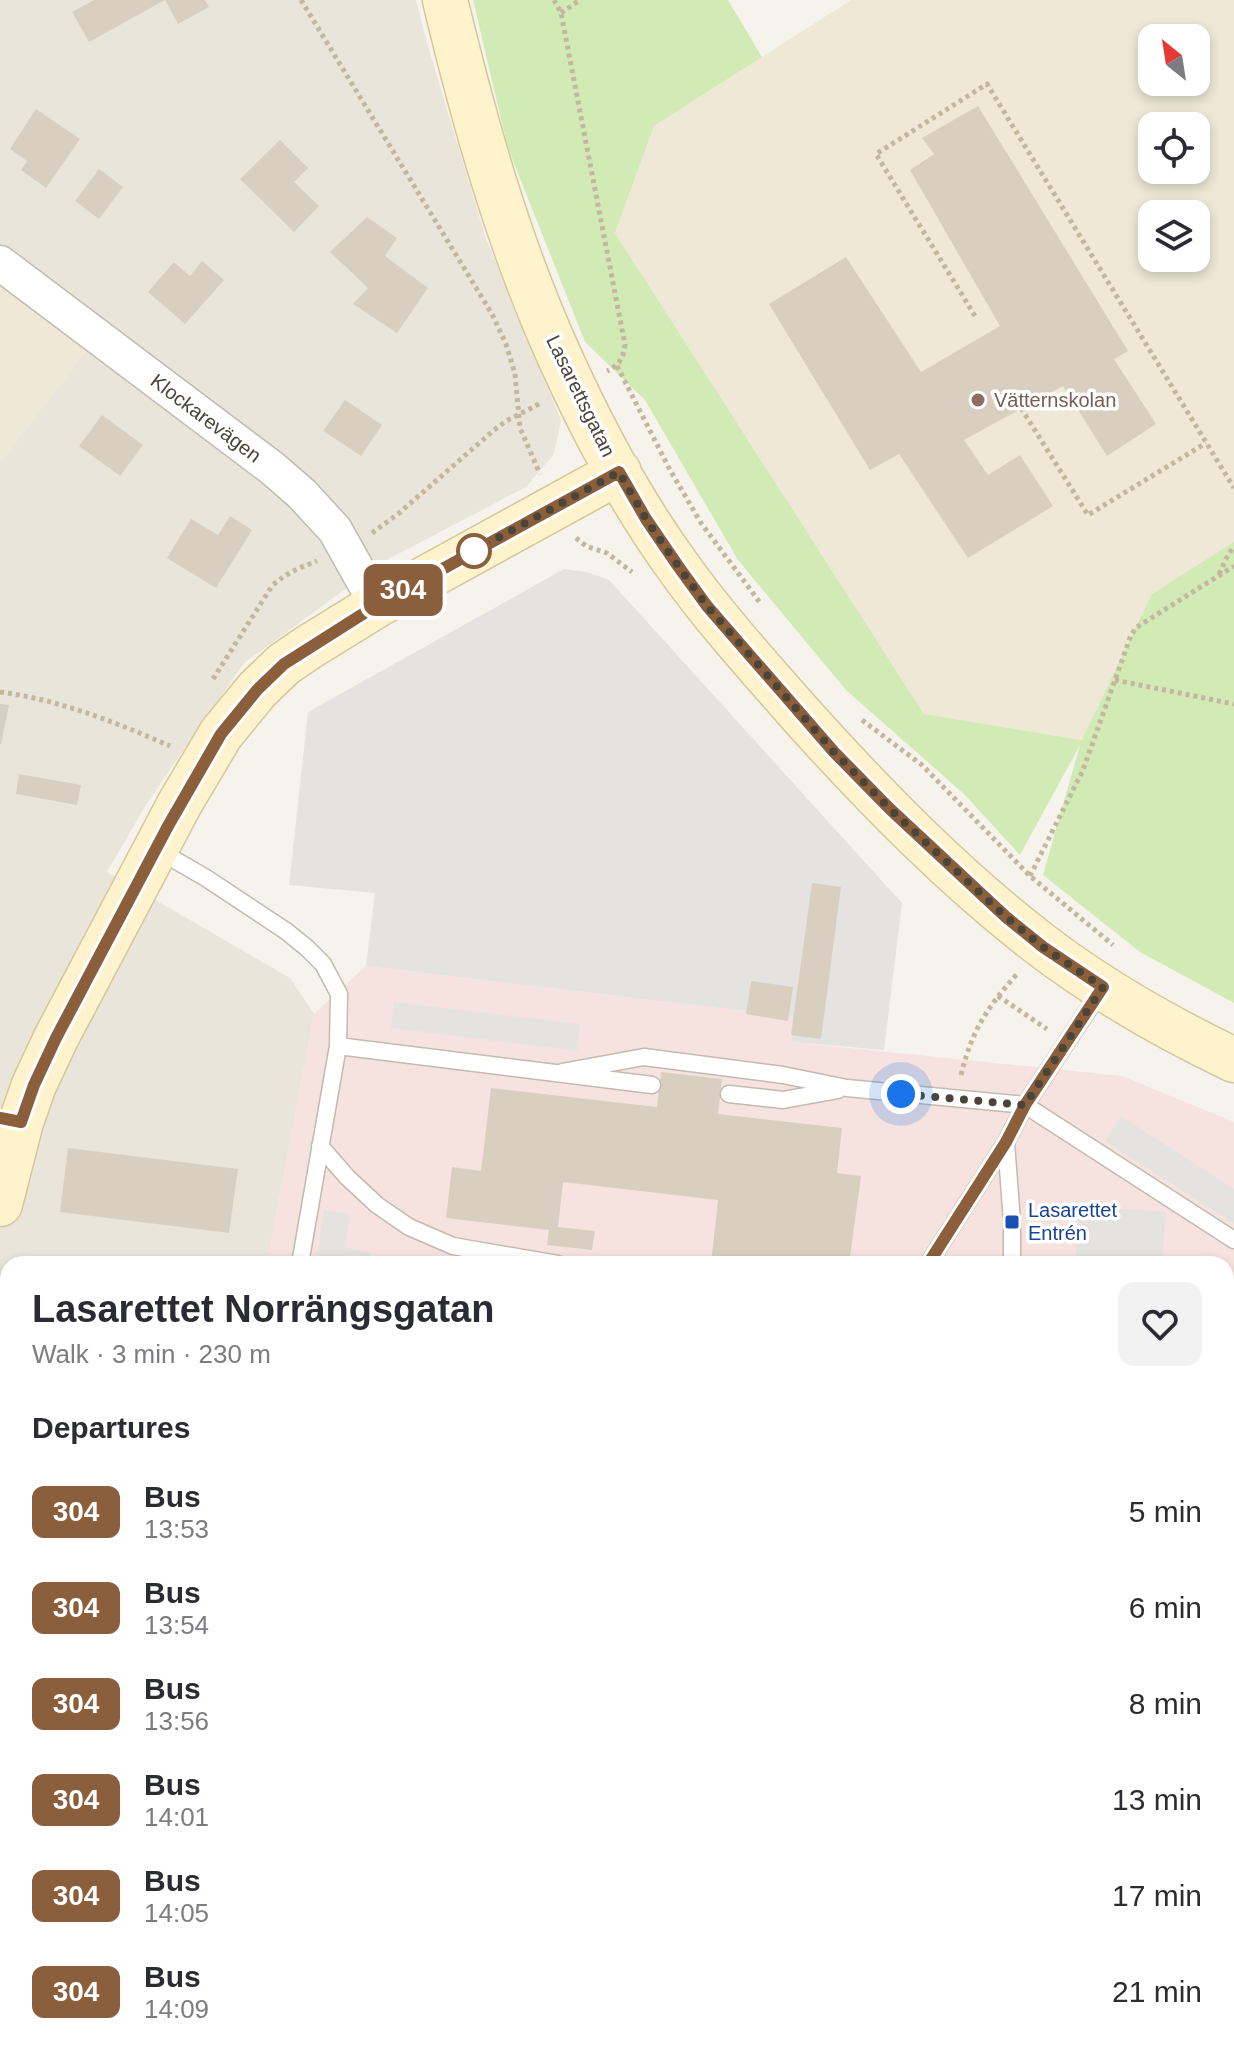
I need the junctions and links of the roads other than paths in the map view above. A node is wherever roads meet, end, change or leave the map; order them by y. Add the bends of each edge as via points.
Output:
1 (445, 0) edge
2 (0, 263) edge
3 (619, 472) junction
4 (377, 605) junction
5 (155, 848) junction
6 (1113, 970) junction
7 (338, 1046) junction
8 (1234, 1060) edge
9 (562, 1072) junction
10 (652, 1085) dead end
11 (847, 1088) junction
12 (729, 1094) dead end
13 (1025, 1105) junction
14 (10, 1120) edge
15 (1006, 1142) junction
16 (320, 1146) junction
17 (0, 1204) edge
18 (1234, 1240) edge
19 (301, 1256) edge
20 (511, 1256) edge
21 (933, 1256) edge
22 (1012, 1256) edge

1 - 3 street, Lasarettsgatan via 493,178 537,304
2 - 4 street, Klockarevägen via 302,494 335,530
3 - 4 street
3 - 6 street, Lasarettsgatan via 707,606 890,809 1043,947
4 - 5 street via 284,664 257,690 221,734
5 - 7 lane via 286,931 323,964 339,994
5 - 14 street via 34,1085
6 - 8 street, Lasarettsgatan via 1143,1012
6 - 13 lane
7 - 9 lane
7 - 16 lane
9 - 10 lane
9 - 11 lane via 644,1057
11 - 12 lane via 783,1100
11 - 13 lane
13 - 15 lane
13 - 18 lane
14 - 17 street
15 - 21 lane
15 - 22 lane
16 - 19 lane
16 - 20 lane via 377,1205 409,1227 453,1246

